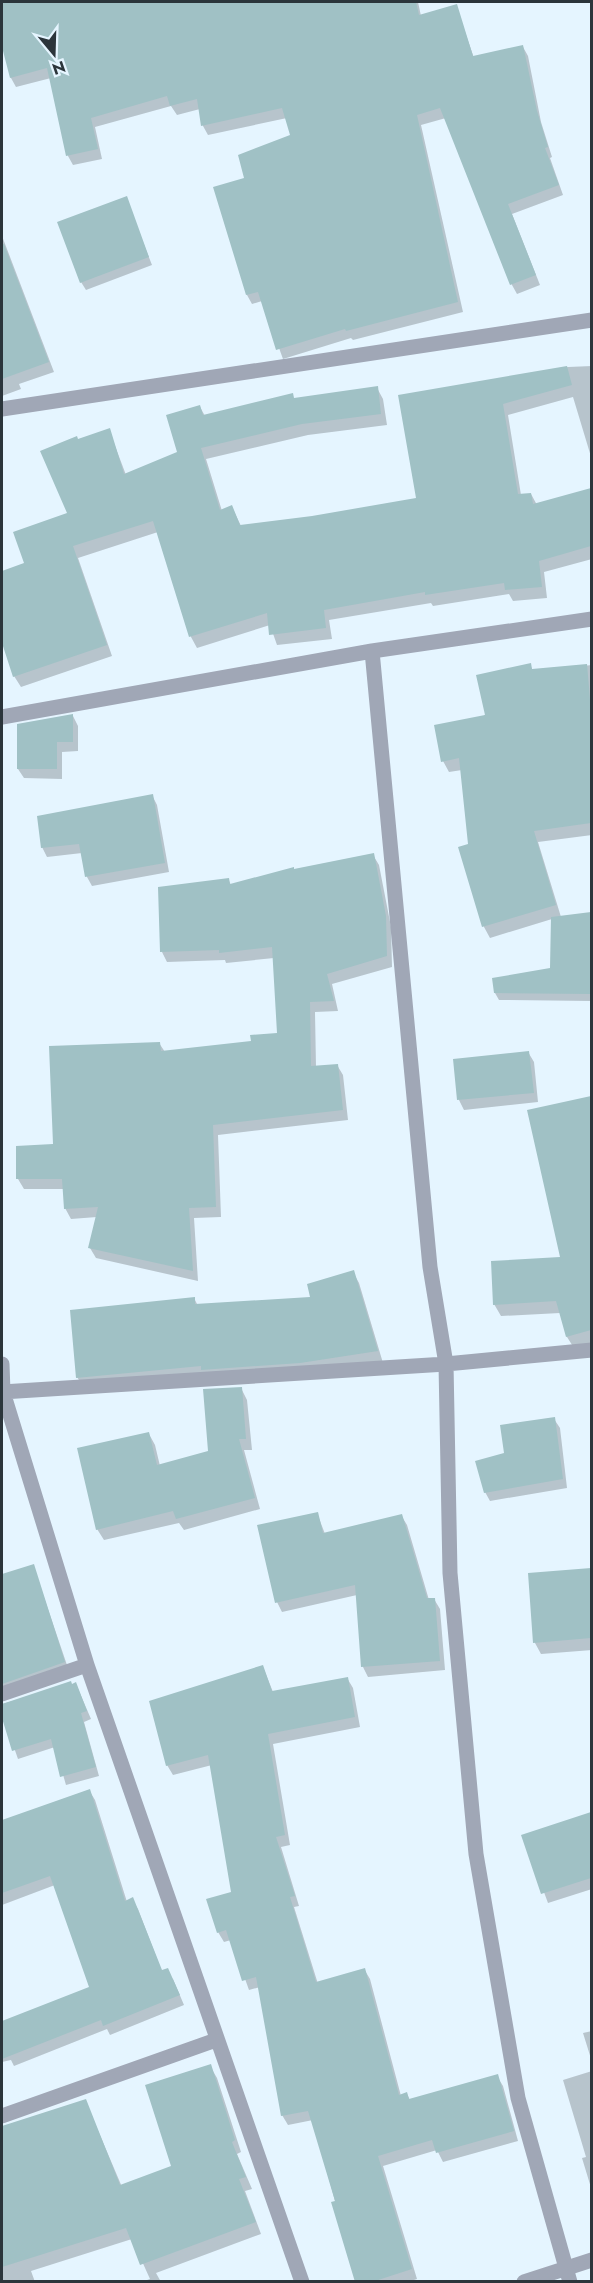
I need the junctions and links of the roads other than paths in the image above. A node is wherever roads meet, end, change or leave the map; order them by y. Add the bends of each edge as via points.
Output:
1 (591, 320) edge
2 (2, 410) edge
3 (591, 619) edge
4 (372, 651) junction
5 (2, 717) edge
6 (591, 1350) edge
7 (2, 1364) edge
8 (446, 1364) junction
9 (2, 1392) edge
10 (87, 1665) junction
11 (2, 1694) edge
12 (216, 2040) junction
13 (2, 2116) edge
14 (591, 2260) edge
15 (568, 2275) edge
16 (302, 2282) edge
17 (524, 2282) edge

1 - 2 street
3 - 4 street
4 - 5 street
4 - 8 street via 430,1267
6 - 8 street
7 - 9 street
8 - 9 street
8 - 15 street via 450,1573 476,1854 518,2098
9 - 10 street
10 - 11 street
10 - 12 street
12 - 13 street
12 - 16 street
14 - 15 street
15 - 17 street

